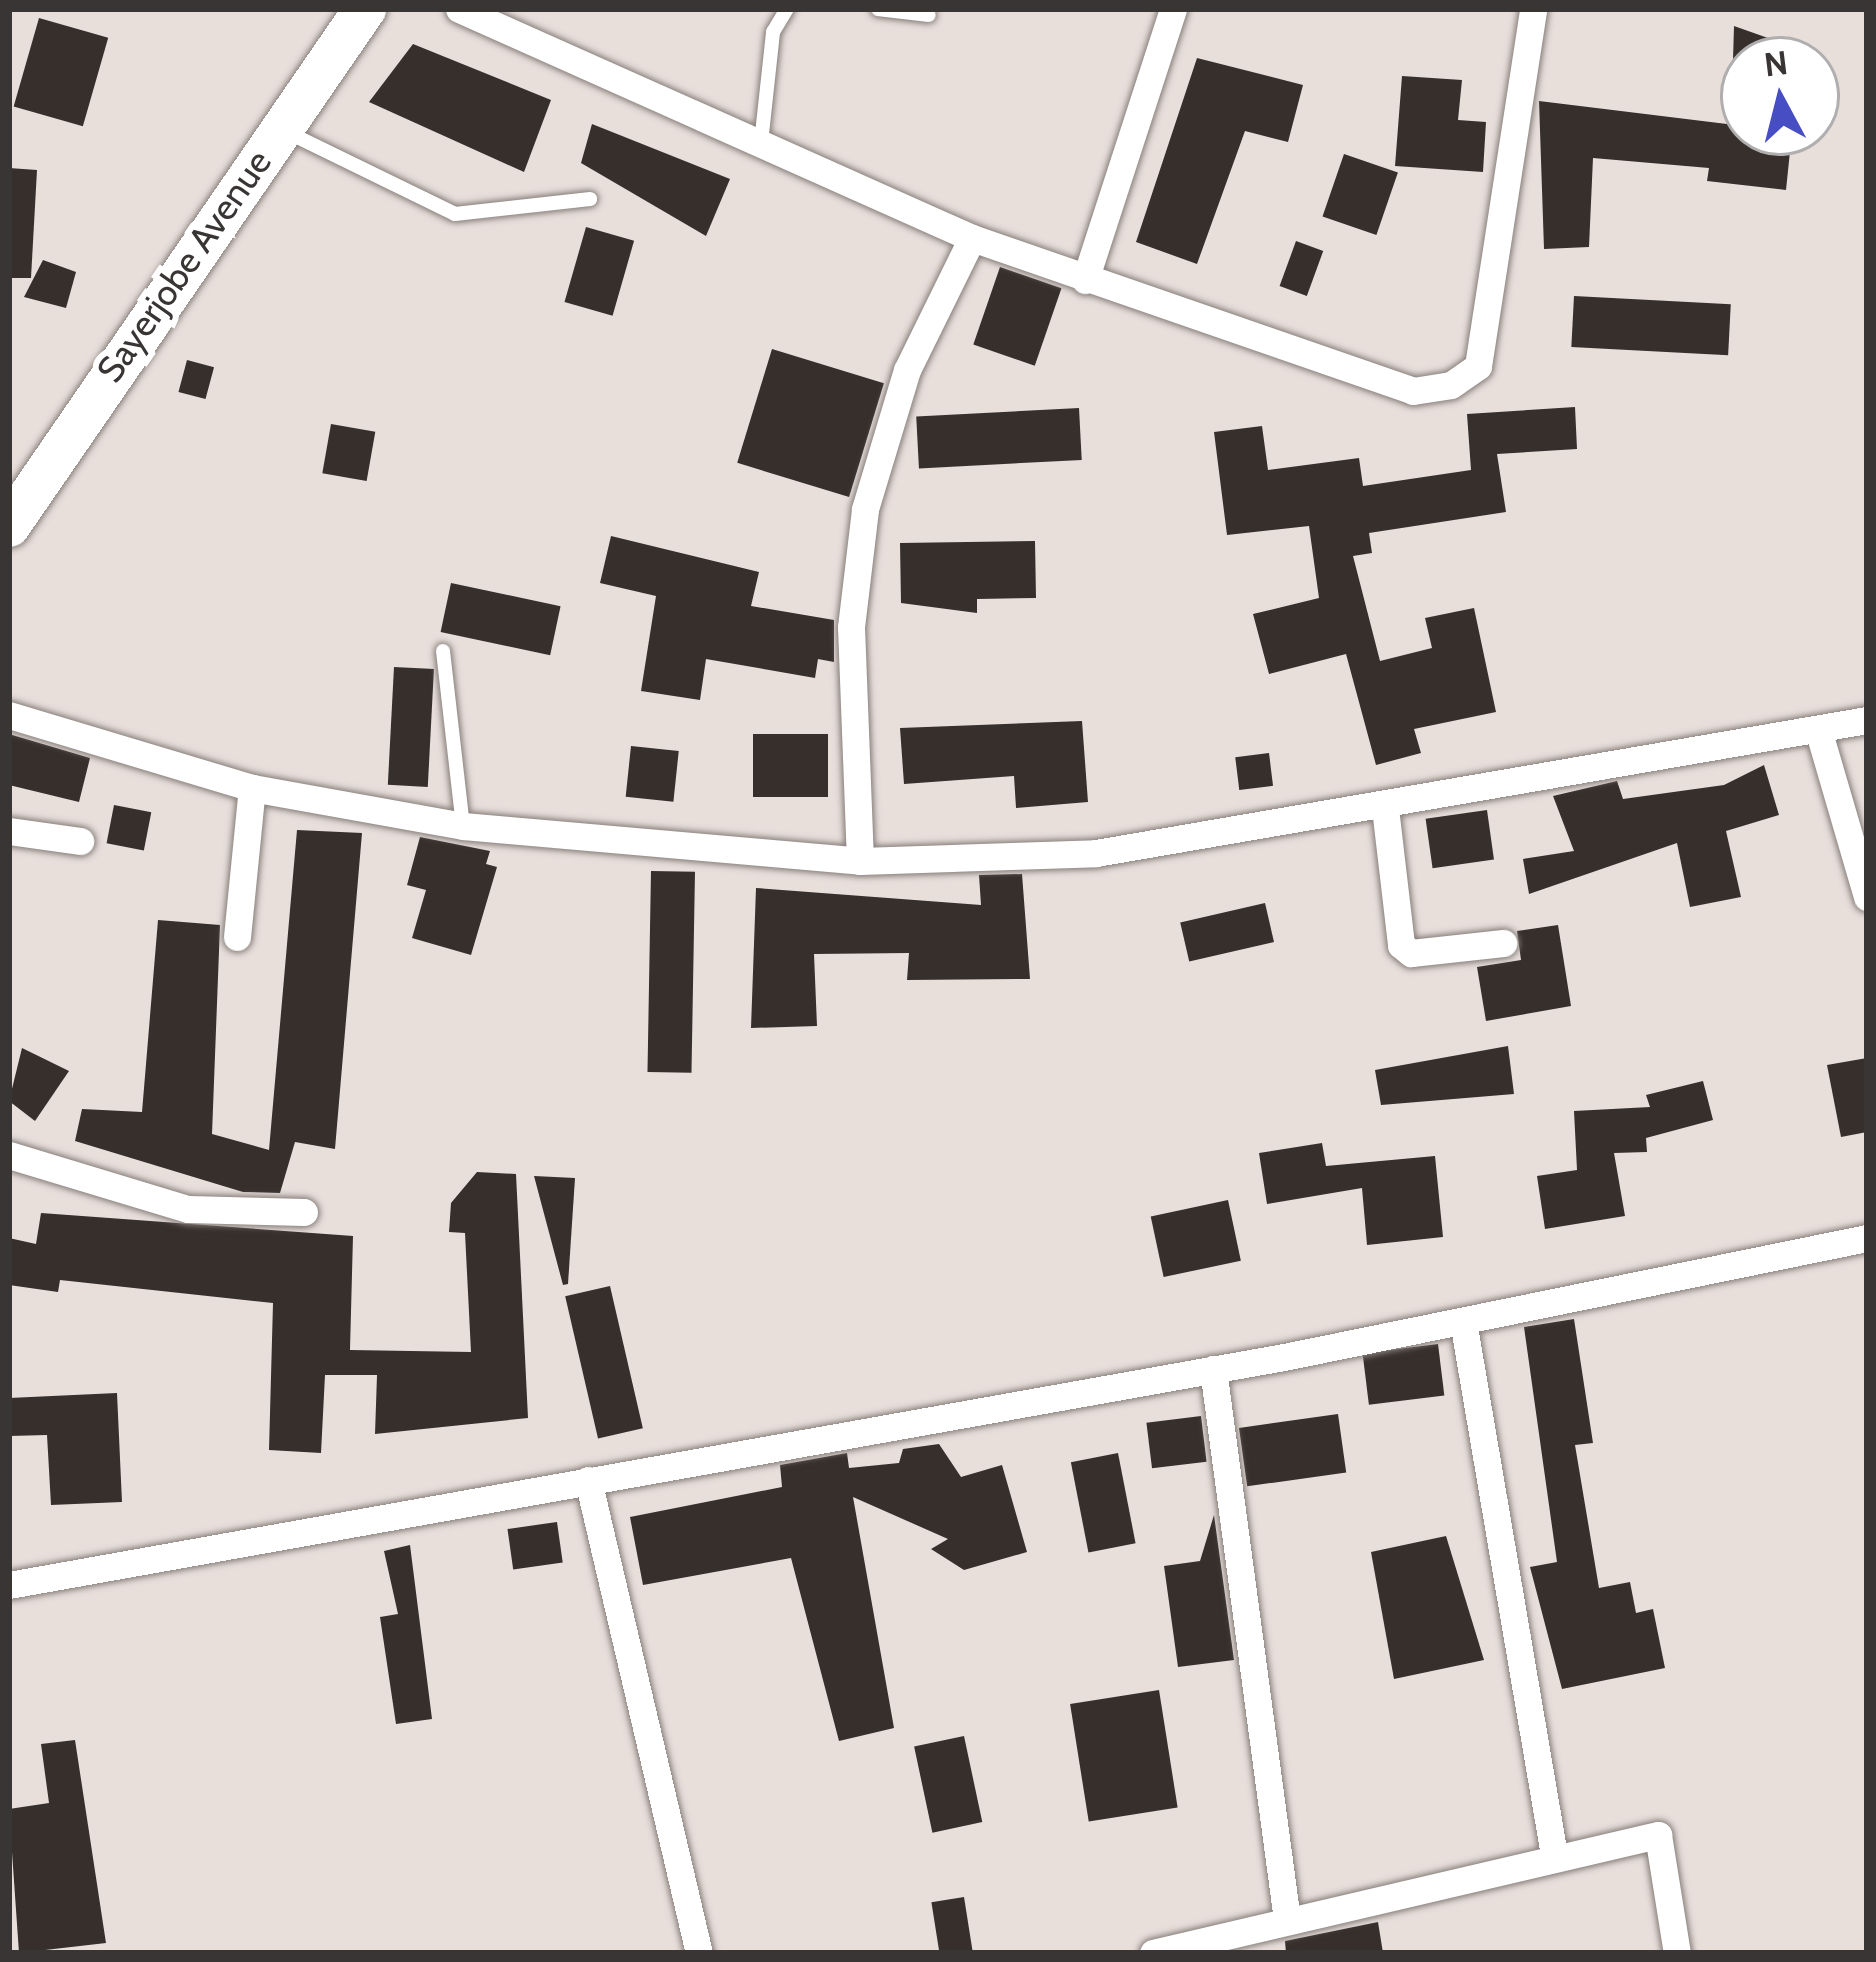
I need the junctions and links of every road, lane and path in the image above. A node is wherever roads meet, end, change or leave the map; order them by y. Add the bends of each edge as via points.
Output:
1 (459, 9) edge
2 (787, 9) edge
3 (878, 9) edge
4 (1173, 9) edge
5 (1533, 9) edge
6 (358, 11) edge
7 (929, 15) dead end
8 (280, 129) junction
9 (761, 143) junction
10 (590, 200) dead end
11 (972, 238) junction
12 (1085, 280) junction
13 (9, 526) edge
14 (443, 651) dead end
15 (9, 715) edge
16 (1867, 720) edge
17 (1820, 736) junction
18 (252, 788) junction
19 (1385, 808) junction
20 (463, 826) junction
21 (9, 831) edge
22 (80, 842) dead end
23 (860, 861) junction
24 (1867, 897) edge
25 (237, 937) dead end
26 (1503, 943) dead end
27 (9, 1155) edge
28 (304, 1212) dead end
29 (1867, 1238) edge
30 (1463, 1321) junction
31 (1213, 1370) junction
32 (588, 1480) junction
33 (9, 1586) edge
34 (1553, 1855) junction
35 (1287, 1920) junction
36 (699, 1953) edge
37 (1154, 1953) edge
38 (1677, 1953) edge

1 - 9 street
2 - 9 lane via 772,32
3 - 7 lane
4 - 12 street
5 - 12 street via 1478,366 1451,386 1413,391
6 - 8 main road, Sayerjobe Avenue
8 - 10 lane via 455,214
8 - 13 main road, Sayerjobe Avenue
9 - 11 street
11 - 12 street
11 - 23 street via 907,370 865,509 851,628
14 - 20 lane
15 - 18 street
16 - 17 street
17 - 19 street
17 - 24 street
18 - 20 street
18 - 25 street
19 - 23 street via 1096,853
19 - 26 street via 1401,945 1411,953
20 - 23 street
21 - 22 street
27 - 28 street via 188,1209
29 - 30 street
30 - 31 street
30 - 34 street
31 - 32 street
31 - 35 street
32 - 33 street
32 - 36 street
34 - 35 street
34 - 38 street via 1658,1835
35 - 37 street

